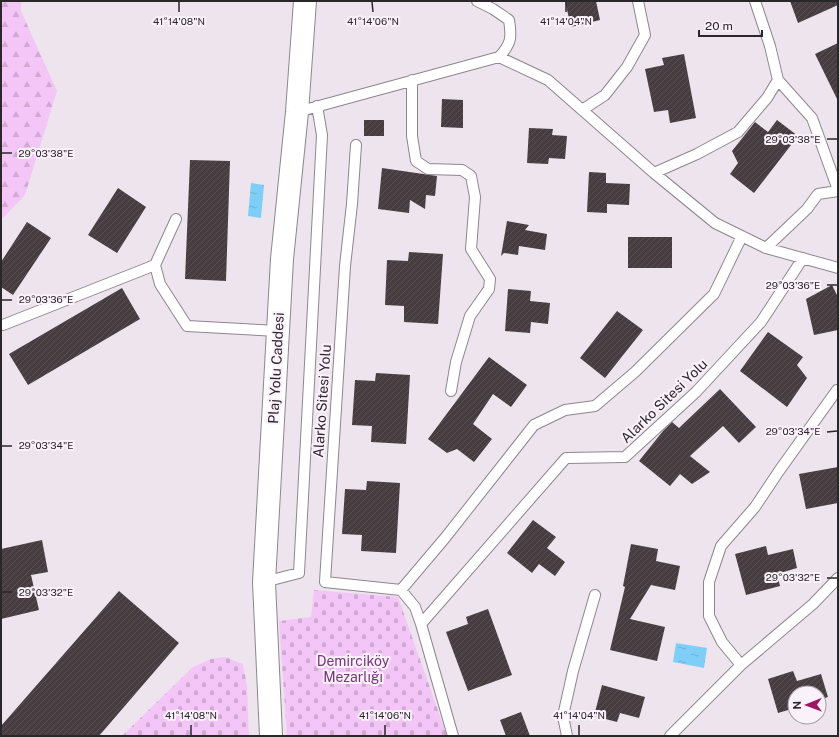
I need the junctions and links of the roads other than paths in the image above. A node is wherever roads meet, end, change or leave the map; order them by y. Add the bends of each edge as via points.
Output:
1 (305, 1) edge
2 (477, 1) edge
3 (638, 1) edge
4 (755, 1) edge
5 (499, 58) junction
6 (412, 80) junction
7 (778, 80) junction
8 (307, 109) junction
9 (582, 110) junction
10 (356, 145) dead end
11 (654, 173) junction
12 (838, 190) edge
13 (176, 219) dead end
14 (742, 236) junction
15 (766, 248) junction
16 (803, 258) junction
17 (154, 265) junction
18 (838, 268) edge
19 (3, 325) dead end
20 (278, 331) junction
21 (837, 390) dead end
22 (451, 391) dead end
23 (838, 578) edge
24 (264, 582) junction
25 (401, 590) junction
26 (595, 595) dead end
27 (421, 624) junction
28 (741, 665) junction
29 (271, 736) edge
30 (453, 736) edge
31 (567, 736) edge
32 (670, 736) edge

1 - 8 street, Plaj Yolu Caddesi
2 - 5 lane via 508,20 512,35 507,49
3 - 9 lane via 645,36 627,67 605,95
4 - 7 lane
5 - 6 lane
5 - 9 lane via 548,80
6 - 8 lane
6 - 22 lane via 412,136 416,161 428,169 462,170 472,176 475,197 471,249 490,279 489,289 470,316 456,362
7 - 11 lane via 767,98 738,132
7 - 12 lane via 812,118
8 - 20 street, Plaj Yolu Caddesi via 282,259
8 - 24 lane via 322,135 299,573
9 - 11 lane
10 - 25 lane, Alarko Sitesi Yolu via 344,281 325,582
11 - 14 lane via 715,222
12 - 15 lane via 818,194 807,209
13 - 17 lane
14 - 15 lane
14 - 25 lane via 714,294 635,372 595,406 565,410 534,425
15 - 16 lane
16 - 18 lane
16 - 27 lane, Alarko Sitesi Yolu via 761,322 696,392 625,457 566,458
17 - 19 lane
17 - 20 lane via 160,284 187,326
20 - 24 street, Plaj Yolu Caddesi
21 - 28 lane via 755,507 721,546 710,582 709,616 722,642
23 - 28 lane via 813,604
24 - 29 street, Plaj Yolu Caddesi
25 - 27 lane via 415,607
26 - 31 lane via 572,671 563,716
27 - 30 lane
28 - 32 lane

